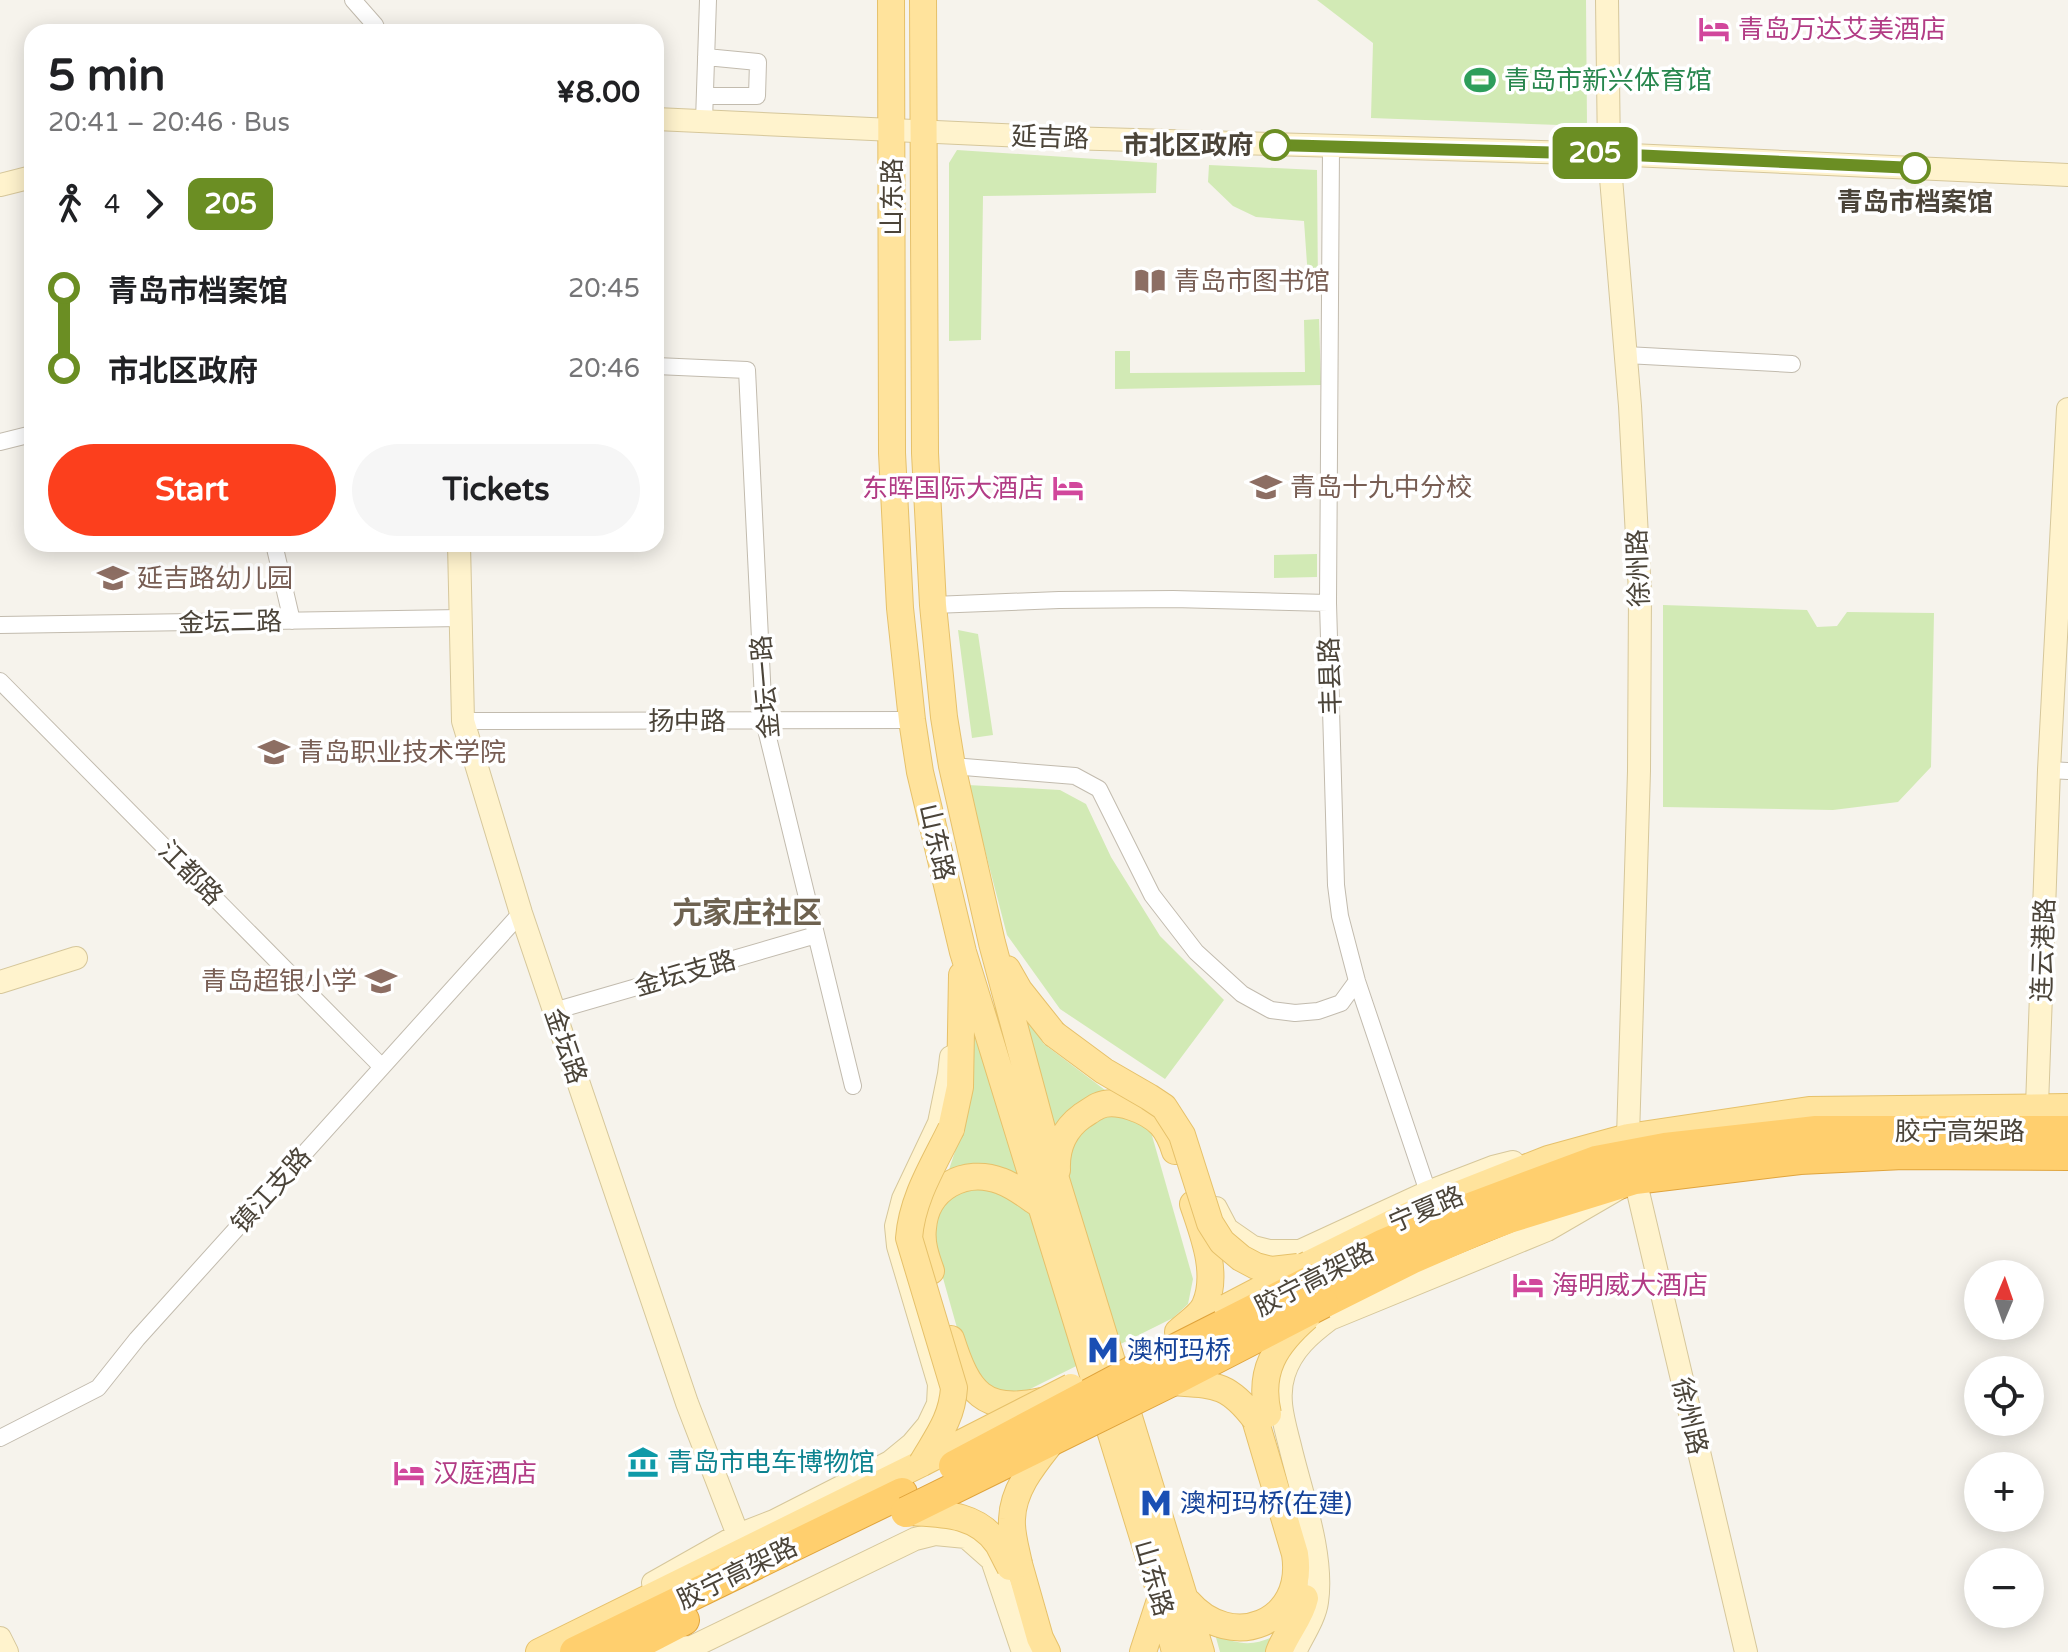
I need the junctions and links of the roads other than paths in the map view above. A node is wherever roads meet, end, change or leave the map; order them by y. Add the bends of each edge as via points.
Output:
1 (353, 0) edge
2 (708, 0) edge
3 (891, 0) edge
4 (923, 0) edge
5 (1607, 0) edge
6 (374, 24) edge
7 (706, 57) junction
8 (705, 96) junction
9 (664, 119) edge
10 (704, 121) junction
11 (892, 130) junction
12 (924, 132) junction
13 (1331, 147) junction
14 (1609, 154) junction
15 (2068, 175) edge
16 (24, 179) edge
17 (0, 185) edge
18 (1626, 355) junction
19 (1792, 364) dead end
20 (664, 366) edge
21 (2068, 409) edge
22 (24, 436) edge
23 (0, 442) edge
24 (276, 552) edge
25 (459, 552) edge
26 (1328, 603) junction
27 (933, 605) junction
28 (461, 618) junction
29 (292, 621) junction
30 (0, 625) edge
31 (0, 681) edge
32 (912, 720) junction
33 (463, 721) junction
34 (764, 721) junction
35 (952, 766) junction
36 (2059, 771) edge
37 (521, 913) junction
38 (816, 935) junction
39 (992, 943) junction
40 (963, 952) junction
41 (76, 958) dead end
42 (1357, 981) junction
43 (0, 982) edge
44 (1024, 997) junction
45 (554, 1011) junction
46 (381, 1066) junction
47 (853, 1086) dead end
48 (2037, 1106) junction
49 (2068, 1107) edge
50 (1628, 1137) junction
51 (2065, 1150) edge
52 (1577, 1151) junction
53 (1635, 1179) junction
54 (1059, 1185) junction
55 (1428, 1192) junction
56 (1039, 1204) junction
57 (1285, 1251) junction
58 (1315, 1282) junction
59 (1178, 1332) junction
60 (1311, 1333) junction
61 (1170, 1382) junction
62 (1046, 1400) junction
63 (1262, 1417) junction
64 (918, 1437) junction
65 (0, 1438) edge
66 (1053, 1440) junction
67 (922, 1463) junction
68 (901, 1493) junction
69 (738, 1535) junction
70 (950, 1535) junction
71 (1014, 1565) junction
72 (1173, 1597) junction
73 (604, 1619) junction
74 (0, 1638) edge
75 (7, 1652) edge
76 (539, 1652) edge
77 (575, 1652) edge
78 (623, 1652) edge
79 (1023, 1652) edge
80 (1035, 1652) edge
81 (1047, 1652) edge
82 (1143, 1652) edge
83 (1175, 1652) edge
84 (1201, 1652) edge
85 (1279, 1652) edge
86 (1295, 1652) edge
87 (1746, 1652) edge

1 - 6 street
2 - 7 street
3 - 11 main road, 山东路
4 - 12 main road, 山东路
5 - 14 street, 徐州路
7 - 8 street
7 - 8 street via 758,62 757,96
8 - 10 street
9 - 10 street, 延吉路
10 - 11 street, 延吉路
11 - 12 street, 延吉路
11 - 32 main road, 山东路 via 892,453
12 - 13 street, 延吉路
12 - 27 main road, 山东路 via 925,453
13 - 14 street, 延吉路
13 - 26 street, 丰县路
14 - 15 street, 延吉路
14 - 18 street, 徐州路
16 - 17 street
18 - 19 street
18 - 50 street, 徐州路 via 1640,593
20 - 34 street, 金坛一路 via 747,370
21 - 36 street, 连云港路
22 - 23 street
24 - 29 street
25 - 28 street, 金坛路
26 - 27 street via 1173,599
26 - 42 street, 丰县路 via 1336,885
27 - 35 main road, 山东路
28 - 29 street, 金坛二路
28 - 33 street, 金坛路
29 - 30 street, 金坛二路
31 - 46 street, 江都路
32 - 34 street, 扬中路
32 - 40 main road, 山东路
33 - 34 street, 扬中路
33 - 37 street, 金坛路
34 - 38 street, 金坛一路
35 - 39 main road, 山东路
35 - 42 street via 1075,776 1099,789 1152,895 1196,952 1242,994 1271,1010 1318,1011 1341,1003
36 - 48 street, 连云港路
37 - 45 street, 金坛路
37 - 46 street, 镇江支路
38 - 45 street, 金坛支路
38 - 47 street, 金坛一路
39 - 44 main road
39 - 54 main road, 山东路
40 - 56 main road, 山东路
40 - 64 street via 939,1123 896,1226 939,1384 938,1404
40 - 67 main road, bridge via 960,1087 951,1129 920,1191 909,1238 954,1388 948,1420
41 - 43 street
42 - 55 street, 丰县路
44 - 57 street via 1088,1049 1180,1108 1193,1130 1212,1201 1227,1229 1253,1247
44 - 58 main road, bridge via 1054,1034 1164,1107 1182,1135 1210,1223 1222,1242 1256,1266
45 - 69 street, 金坛路 via 687,1403
46 - 65 street, 镇江支路 via 98,1388
48 - 49 main road, 宁夏路
48 - 50 main road, 宁夏路 via 1809,1110
50 - 52 main road, 宁夏路
51 - 53 highway, 胶宁高架路 via 1800,1159
51 - 58 highway, 胶宁高架路 via 1816,1131 1665,1148 1596,1161 1454,1214
52 - 55 street via 1493,1167
52 - 58 main road, 宁夏路 via 1398,1220
53 - 58 highway, 胶宁高架路 via 1509,1218 1411,1259
53 - 60 street via 1547,1230 1330,1319
53 - 87 street, 徐州路
54 - 59 main road via 1057,1158 1066,1131 1100,1105 1132,1107 1160,1123 1170,1136 1202,1232 1211,1280 1204,1307
54 - 72 main road, 山东路
55 - 57 street via 1300,1251
56 - 62 main road, bridge via 1000,1180 965,1177 938,1192 927,1209 923,1247 961,1369 975,1389 999,1405
56 - 72 main road, 山东路
57 - 60 street via 1278,1274 1284,1302
58 - 59 main road, 宁夏路, bridge
58 - 61 highway, 胶宁高架路, bridge
58 - 63 main road, bridge via 1271,1360
58 - 68 highway, 胶宁高架路, bridge
59 - 62 main road, 宁夏路, bridge
60 - 86 street via 1283,1377 1280,1409 1318,1566 1317,1605
61 - 63 main road, bridge via 1224,1389
61 - 66 highway, 胶宁高架路, bridge
62 - 67 main road, 宁夏路, bridge
63 - 72 main road via 1298,1570 1289,1602 1268,1622 1243,1632 1212,1625
63 - 85 main road via 1308,1560 1304,1605
64 - 69 street via 890,1462
64 - 70 street via 941,1445 959,1486 961,1510
66 - 68 highway, 胶宁高架路, bridge
66 - 71 main road, bridge via 1014,1502
67 - 68 main road, 宁夏路
68 - 71 main road, bridge via 978,1525
68 - 73 main road, 宁夏路
68 - 77 highway, 胶宁高架路
68 - 78 highway, 胶宁高架路
69 - 73 street via 631,1597
70 - 78 street via 915,1539 692,1647
70 - 79 street via 966,1537 992,1560
71 - 80 main road
71 - 81 main road
72 - 82 main road
72 - 83 main road, 山东路
72 - 84 main road, 山东路
73 - 76 main road, 宁夏路
74 - 75 street

